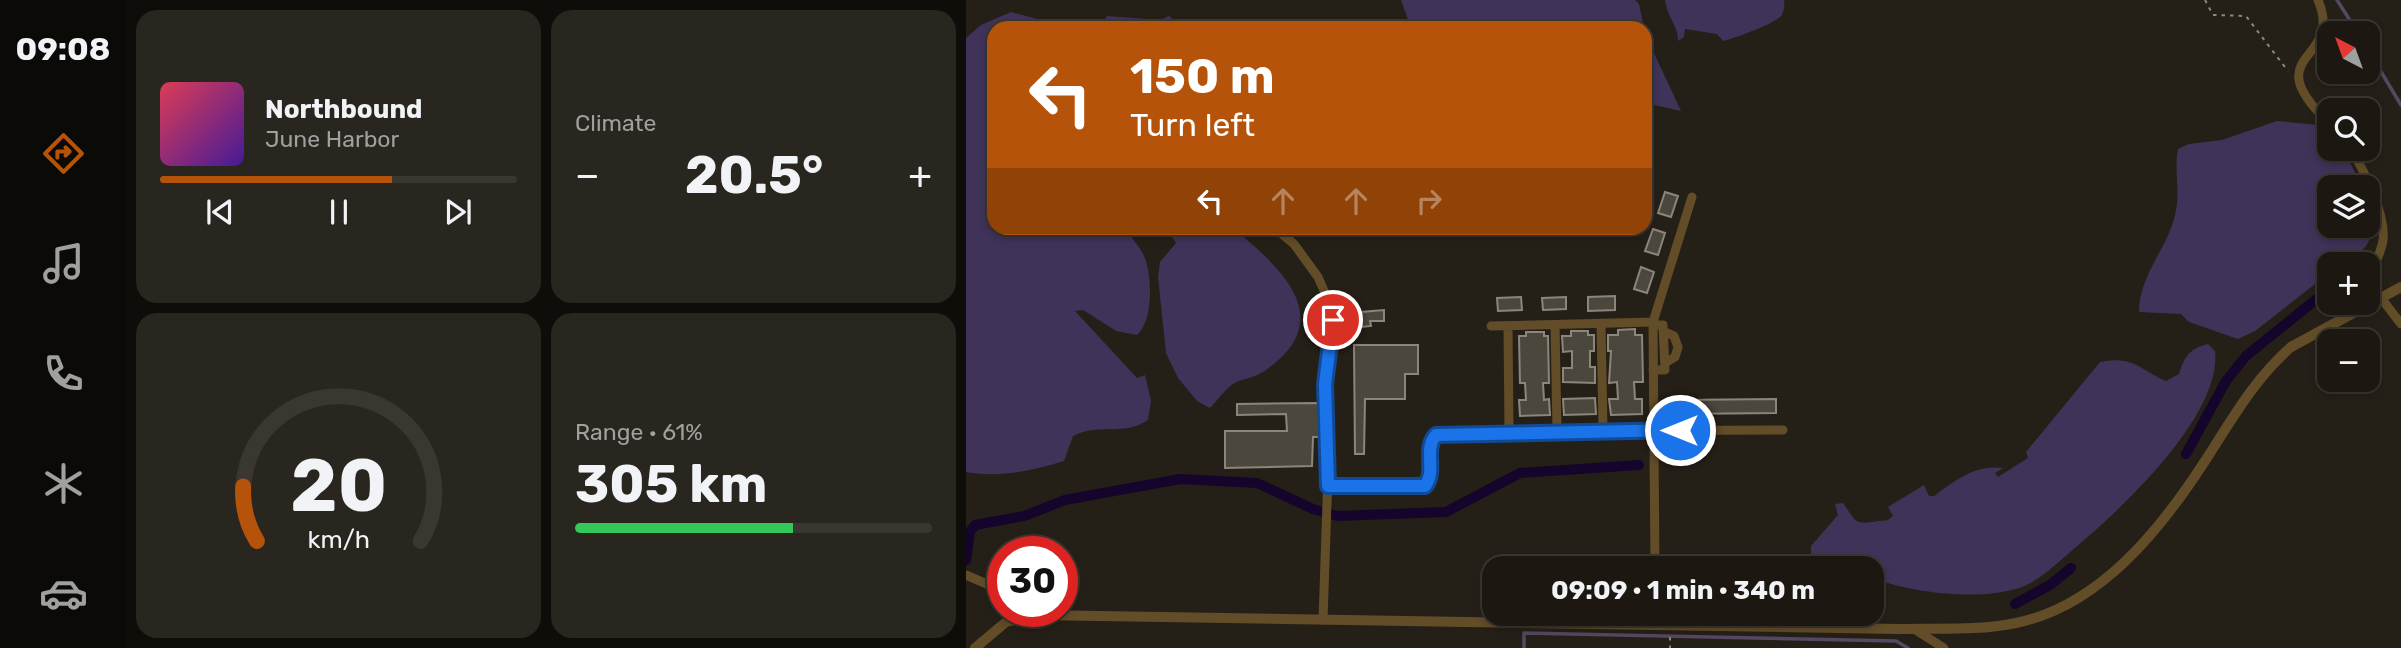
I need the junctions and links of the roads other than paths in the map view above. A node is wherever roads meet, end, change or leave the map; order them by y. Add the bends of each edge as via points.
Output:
1 (2318, 0) edge
2 (2317, 111) edge
3 (2357, 161) edge
4 (1692, 197) dead end
5 (1283, 235) dead end
6 (2380, 254) edge
7 (2401, 287) edge
8 (2381, 298) joint
9 (2348, 315) edge
10 (1653, 324) junction
11 (2401, 324) edge
12 (1555, 325) junction
13 (1601, 325) junction
14 (1491, 326) dead end
15 (1508, 326) junction
16 (1663, 331) junction
17 (1664, 363) junction
18 (1653, 370) junction
19 (1558, 430) junction
20 (1603, 430) junction
21 (1654, 430) junction
22 (1783, 430) dead end
23 (1509, 431) junction
24 (1328, 486) junction
25 (1655, 556) edge
26 (966, 575) edge
27 (987, 584) edge
28 (1078, 615) edge
29 (1323, 620) junction
30 (1482, 620) edge
31 (1828, 626) edge
32 (1000, 627) edge
33 (1914, 629) junction
34 (975, 648) edge
35 (1944, 648) edge

1 - 2 street via 2325,15 2324,31 2298,77 2305,99
3 - 6 street via 2383,227
4 - 10 street
5 - 24 street via 1318,277 1332,309 1325,384
7 - 8 street
8 - 11 street
9 - 33 street via 2277,359 2165,521 2087,592 2057,610 2015,624
10 - 13 street
10 - 16 street via 1663,326
10 - 18 street
12 - 13 street
12 - 15 street
12 - 19 street
13 - 20 street
14 - 15 street
15 - 23 street
16 - 17 street
16 - 17 street via 1674,336 1678,347 1675,357
17 - 18 street via 1665,370
18 - 21 street
19 - 20 street
19 - 23 street
20 - 21 street
21 - 22 street
21 - 25 street
23 - 24 street via 1436,435 1430,445 1430,480 1425,486
24 - 29 street
26 - 27 street
28 - 29 street
29 - 30 street
31 - 33 street
32 - 34 street
33 - 35 street

